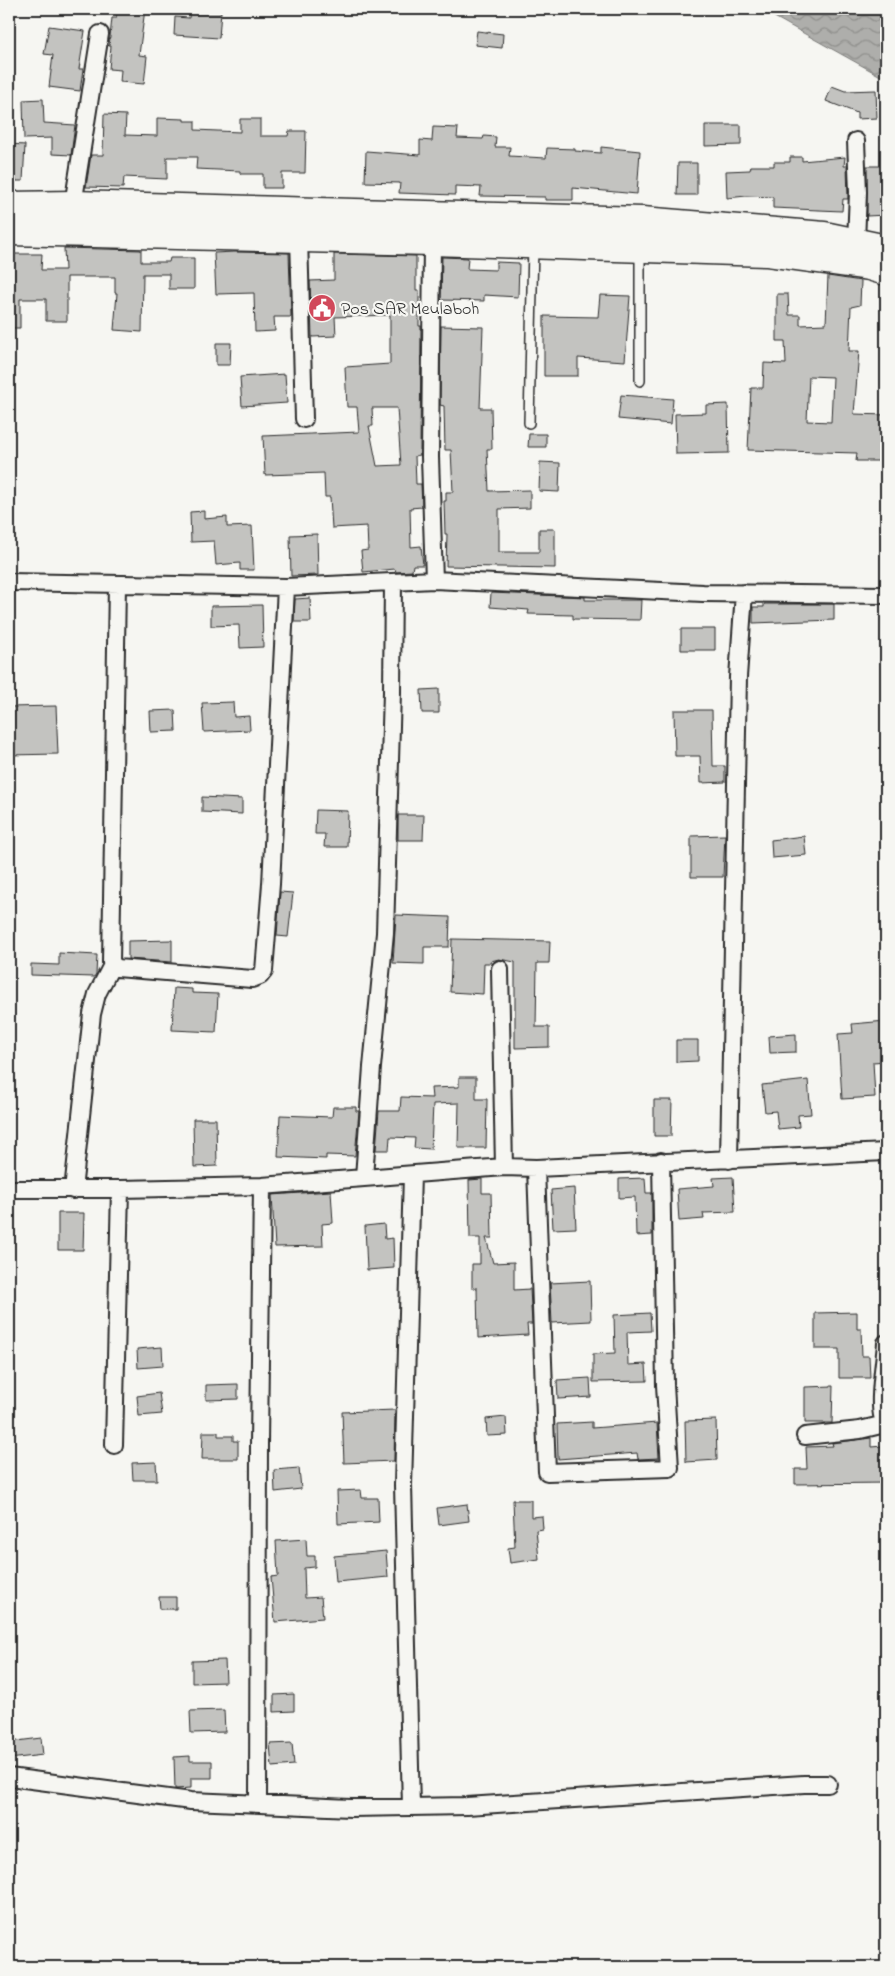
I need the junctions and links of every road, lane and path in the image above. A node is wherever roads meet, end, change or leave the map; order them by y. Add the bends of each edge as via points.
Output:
1 (100, 34) dead end
2 (856, 141) dead end
3 (73, 205) junction
4 (9, 206) edge
5 (9, 231) edge
6 (641, 234) junction
7 (299, 237) junction
8 (432, 241) junction
9 (766, 241) junction
10 (856, 242) junction
11 (533, 244) junction
12 (886, 249) edge
13 (886, 271) edge
14 (640, 380) dead end
15 (304, 419) dead end
16 (529, 423) dead end
17 (434, 580) junction
18 (9, 582) edge
19 (393, 582) junction
20 (117, 584) junction
21 (286, 587) junction
22 (744, 593) junction
23 (886, 595) edge
24 (112, 965) junction
25 (500, 969) dead end
26 (886, 1152) edge
27 (730, 1160) junction
28 (661, 1161) junction
29 (504, 1167) junction
30 (536, 1168) junction
31 (412, 1175) junction
32 (364, 1177) junction
33 (262, 1186) junction
34 (9, 1189) edge
35 (120, 1189) junction
36 (73, 1190) junction
37 (886, 1343) edge
38 (886, 1425) edge
39 (805, 1436) dead end
40 (114, 1445) dead end
41 (9, 1777) edge
42 (828, 1784) dead end
43 (258, 1804) junction
44 (411, 1807) junction

1 - 3 street
2 - 10 street
3 - 4 highway
3 - 6 highway
5 - 7 highway
6 - 9 highway
6 - 11 highway
6 - 14 lane
7 - 8 highway
7 - 15 street
8 - 11 highway
8 - 17 street via 430,457
9 - 10 highway via 824,236
9 - 13 highway
10 - 12 highway
11 - 16 lane
17 - 19 street
17 - 22 street
18 - 20 street
19 - 21 street
19 - 32 street via 385,933
20 - 21 street
20 - 24 street
21 - 24 street via 264,971 252,979
22 - 23 street
22 - 27 street via 737,696
24 - 36 street via 97,994 92,1014
25 - 29 street
26 - 27 street
27 - 28 street
28 - 30 street
28 - 30 street via 665,1385 670,1468 547,1472
29 - 30 street
29 - 31 street
31 - 32 street
31 - 44 street via 403,1485
32 - 33 street
33 - 35 street
33 - 43 street
34 - 36 street
35 - 36 street
35 - 40 street
37 - 38 street via 881,1406
38 - 39 street
41 - 43 street via 191,1801
42 - 44 street
43 - 44 street

